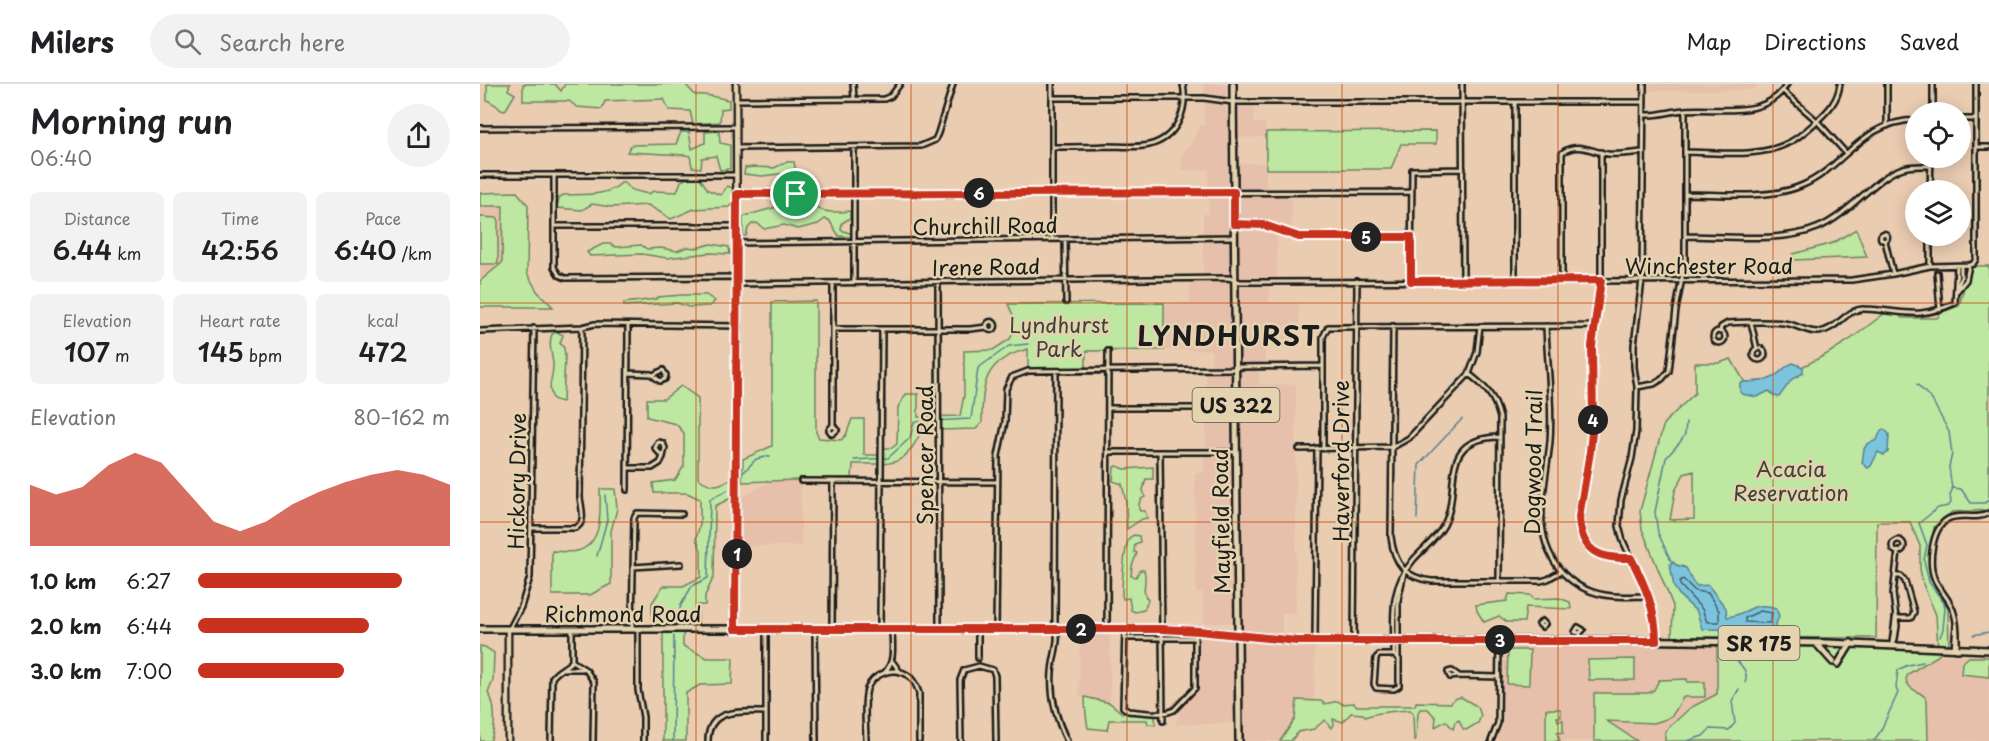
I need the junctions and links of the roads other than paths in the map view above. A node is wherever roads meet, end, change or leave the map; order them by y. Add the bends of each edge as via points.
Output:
1 (736, 84) edge
2 (853, 84) edge
3 (900, 84) edge
4 (953, 84) edge
5 (1052, 84) edge
6 (1183, 84) edge
7 (1233, 84) edge
8 (1462, 84) edge
9 (1644, 84) edge
10 (1787, 84) edge
11 (1840, 84) edge
12 (1887, 84) edge
13 (1933, 84) edge
14 (1976, 84) edge
15 (1783, 91) junction
16 (1052, 98) junction
17 (1185, 98) junction
18 (854, 99) junction
19 (736, 100) junction
20 (1233, 102) junction
21 (1462, 102) junction
22 (1515, 102) junction
23 (1644, 102) junction
24 (1933, 102) edge
25 (1685, 110) junction
26 (1644, 115) junction
27 (1971, 119) edge
28 (1976, 119) junction
29 (1817, 121) junction
30 (1905, 122) edge
31 (1887, 126) junction
32 (736, 127) junction
33 (480, 128) edge
34 (854, 147) junction
35 (1052, 147) junction
36 (1977, 147) junction
37 (1989, 147) edge
38 (736, 148) junction
39 (1601, 152) junction
40 (1642, 152) junction
41 (1685, 152) junction
42 (1845, 152) junction
43 (1905, 168) edge
44 (1462, 169) junction
45 (480, 175) edge
46 (554, 175) junction
47 (737, 175) junction
48 (1234, 192) junction
49 (1411, 192) junction
50 (1053, 193) junction
51 (737, 194) junction
52 (854, 194) junction
53 (1685, 194) junction
54 (1234, 224) junction
55 (554, 226) junction
56 (737, 226) junction
57 (1685, 236) junction
58 (1234, 237) junction
59 (1411, 237) junction
60 (1052, 239) junction
61 (1065, 239) junction
62 (1885, 241) dead end
63 (854, 242) junction
64 (737, 243) junction
65 (1930, 246) edge
66 (1969, 265) junction
67 (1930, 266) junction
68 (1959, 266) junction
69 (1937, 273) dead end
70 (1893, 274) junction
71 (737, 277) junction
72 (1066, 280) junction
73 (1234, 280) junction
74 (1462, 280) junction
75 (1515, 280) junction
76 (1562, 280) junction
77 (1601, 280) junction
78 (1642, 280) junction
79 (1681, 280) junction
80 (1357, 281) junction
81 (1411, 281) junction
82 (938, 282) junction
83 (833, 283) junction
84 (854, 283) junction
85 (737, 284) junction
86 (1957, 289) junction
87 (1066, 302) dead end
88 (1940, 310) junction
89 (1751, 322) junction
90 (628, 326) junction
91 (737, 326) junction
92 (1393, 326) junction
93 (1480, 326) junction
94 (1546, 326) junction
95 (1593, 326) junction
96 (582, 327) junction
97 (987, 327) dead end
98 (1355, 327) junction
99 (534, 328) junction
100 (834, 328) junction
101 (882, 329) junction
102 (939, 329) junction
103 (480, 331) edge
104 (1720, 332) dead end
105 (1757, 349) dead end
106 (1108, 351) dead end
107 (1323, 366) junction
108 (1235, 368) junction
109 (1056, 370) junction
110 (1108, 371) junction
111 (628, 373) junction
112 (1468, 374) junction
113 (653, 375) dead end
114 (1637, 387) junction
115 (1108, 408) junction
116 (1236, 408) junction
117 (833, 425) dead end
118 (1500, 437) junction
119 (1392, 447) junction
120 (1317, 448) junction
121 (1323, 448) junction
122 (1355, 448) junction
123 (1299, 449) dead end
124 (1108, 452) junction
125 (1160, 452) junction
126 (1236, 452) junction
127 (663, 457) junction
128 (627, 468) junction
129 (801, 482) dead end
130 (833, 482) junction
131 (881, 482) junction
132 (939, 482) junction
133 (997, 482) junction
134 (627, 490) dead end
135 (1989, 513) edge
136 (682, 514) dead end
137 (531, 528) junction
138 (1898, 552) dead end
139 (1631, 558) junction
140 (681, 564) dead end
141 (633, 567) junction
142 (1404, 572) junction
143 (1560, 572) junction
144 (1897, 576) junction
145 (1499, 581) junction
146 (1649, 596) junction
147 (1895, 618) junction
148 (480, 629) edge
149 (508, 629) junction
150 (572, 629) junction
151 (635, 629) junction
152 (735, 629) junction
153 (766, 629) junction
154 (815, 629) junction
155 (832, 629) junction
156 (880, 629) junction
157 (892, 629) junction
158 (939, 629) junction
159 (978, 629) junction
160 (996, 629) junction
161 (1057, 629) junction
162 (1107, 629) junction
163 (1125, 629) junction
164 (1161, 629) junction
165 (1195, 631) junction
166 (1238, 636) junction
167 (1162, 637) junction
168 (1125, 638) junction
169 (1195, 638) junction
170 (1499, 640) junction
171 (1396, 641) junction
172 (1656, 641) junction
173 (1315, 642) junction
174 (1354, 642) junction
175 (1816, 643) junction
176 (1851, 643) junction
177 (1892, 645) junction
178 (1955, 650) junction
179 (1989, 650) edge
180 (1396, 656) junction
181 (978, 658) junction
182 (892, 659) junction
183 (572, 661) junction
184 (972, 666) junction
185 (984, 666) junction
186 (562, 669) junction
187 (583, 669) junction
188 (882, 673) junction
189 (901, 673) junction
190 (1459, 676) dead end
191 (1499, 677) junction
192 (766, 712) junction
193 (1162, 712) junction
194 (1163, 721) dead end
195 (508, 741) edge
196 (551, 741) edge
197 (593, 741) edge
198 (643, 741) edge
199 (708, 741) edge
200 (766, 741) edge
201 (816, 741) edge
202 (867, 741) edge
203 (919, 741) edge
204 (961, 741) edge
205 (996, 741) edge
206 (1067, 741) edge
207 (1239, 741) edge
208 (1491, 741) edge

1 - 19 street
2 - 18 street
3 - 18 street via 884,99
4 - 34 street via 938,133 929,144
5 - 16 street
6 - 17 street
7 - 20 main road, Mayfield Road / US 322
8 - 21 street
9 - 23 street
10 - 15 street
11 - 29 street via 1833,104
12 - 31 street
13 - 24 street
14 - 28 street
15 - 25 street via 1747,109
15 - 29 street
16 - 17 street
16 - 35 street
17 - 20 street
17 - 35 street via 1182,115 1172,132 1150,145
18 - 19 street
19 - 32 street
20 - 21 street
20 - 48 main road, Mayfield Road / US 322
21 - 22 street
21 - 44 street
22 - 23 street
22 - 75 street
23 - 26 street
25 - 26 street
25 - 41 street
26 - 40 street
27 - 28 street
28 - 36 street
29 - 41 street via 1789,143 1757,152
29 - 42 street
30 - 31 street
31 - 42 street
32 - 33 street
32 - 38 street
34 - 38 street
34 - 52 street
35 - 50 street
36 - 37 street
36 - 66 street via 1976,260
38 - 47 street
39 - 40 street
39 - 76 street via 1575,148 1565,151 1561,158
39 - 77 street
40 - 78 street
41 - 53 street
42 - 53 street via 1819,176 1789,191
43 - 57 street via 1893,172 1827,224 1804,232 1784,236
44 - 49 street via 1412,170
44 - 74 street
45 - 46 street
46 - 47 street
46 - 55 street
47 - 51 street
48 - 49 street
48 - 50 street
48 - 54 main road, Mayfield Road / US 322
49 - 59 street
50 - 52 street
50 - 60 street
51 - 52 street
51 - 56 street
52 - 63 street
53 - 57 street
54 - 58 main road, Mayfield Road / US 322
54 - 59 street via 1264,225 1299,237
55 - 56 street
55 - 71 street via 554,267 565,278
56 - 64 street
57 - 79 street
58 - 61 street, Churchill Road
58 - 73 main road, Mayfield Road / US 322
59 - 81 street
60 - 61 street, Churchill Road
60 - 63 street, Churchill Road
61 - 72 street
62 - 70 street
63 - 64 street, Churchill Road
63 - 84 street
64 - 71 street
65 - 67 street
66 - 68 street, Winchester Road
66 - 86 street via 1966,280
67 - 68 street, Winchester Road
67 - 70 street, Winchester Road
68 - 86 street
69 - 88 street
70 - 79 street, Winchester Road via 1852,280
71 - 85 street
72 - 73 street, Irene Road
72 - 82 street, Irene Road
72 - 87 street
73 - 80 street, Winchester Road
73 - 108 main road, Mayfield Road / US 322
74 - 75 street, Winchester Road
74 - 81 street, Winchester Road
75 - 76 street, Winchester Road
76 - 77 street, Winchester Road
77 - 78 street, Winchester Road
77 - 95 street
78 - 79 street, Winchester Road
78 - 114 street via 1634,345
79 - 114 street via 1668,371 1654,384
80 - 81 street, Winchester Road
80 - 98 street, Haverford Drive
82 - 84 street, Irene Road
82 - 102 street, Spencer Road
83 - 84 street, Irene Road
83 - 85 street, Irene Road
83 - 100 street
85 - 91 street
86 - 88 street via 1955,303
88 - 89 street via 1912,314 1858,309 1817,332 1784,323
89 - 104 street via 1725,324
89 - 105 street
90 - 91 street
90 - 96 street
90 - 111 street
91 - 152 street
92 - 93 street
92 - 98 street
92 - 119 street
93 - 94 street
93 - 112 street via 1477,352
94 - 95 street
94 - 143 street, Dogwood Trail via 1550,439 1542,522 1546,547
95 - 139 street via 1593,422 1580,530 1594,551 1613,558
96 - 99 street
96 - 137 street via 583,522 575,528
97 - 102 street
98 - 107 street via 1328,327 1323,337
98 - 122 street, Haverford Drive
99 - 103 street
99 - 137 street, Hickory Drive
100 - 101 street
100 - 117 street
101 - 102 street
101 - 131 street
102 - 132 street, Spencer Road
106 - 110 street
107 - 108 street
107 - 121 street
108 - 110 street
108 - 116 main road, Mayfield Road / US 322
109 - 110 street
109 - 133 street via 1022,372 1008,383
109 - 161 street
110 - 115 street
111 - 113 street
111 - 128 street
112 - 118 street via 1484,385 1497,405
112 - 119 street via 1409,438
114 - 139 street via 1636,431 1619,508 1619,526
115 - 116 street
115 - 124 street
116 - 126 main road, Mayfield Road / US 322
118 - 142 street via 1472,442 1457,458 1444,525
118 - 145 street
119 - 122 street
119 - 142 street via 1392,545
120 - 121 street
120 - 123 street
120 - 173 street
121 - 122 street
122 - 174 street, Haverford Drive
124 - 125 street
124 - 162 street
125 - 126 street
125 - 164 street
126 - 166 main road, Mayfield Road / US 322
127 - 127 street via 655,448 658,442 665,447
127 - 128 street via 652,468
128 - 134 street
129 - 130 street
130 - 131 street
130 - 155 street
131 - 132 street
131 - 156 street
132 - 133 street
132 - 158 street, Spencer Road
133 - 160 street
135 - 178 street via 1949,519 1935,537 1933,573 1951,604 1958,628
136 - 141 street via 637,513
137 - 149 street, Hickory Drive via 527,592
138 - 144 street
139 - 146 street
140 - 141 street
141 - 151 street
142 - 145 street via 1425,580
142 - 171 street
143 - 145 street via 1541,581
143 - 146 street, Dogwood Trail via 1592,592
144 - 147 street via 1893,594
144 - 147 street via 1905,581 1914,612 1911,618
146 - 172 street
147 - 177 street
148 - 149 main road, Richmond Road / SR 175
149 - 150 main road, Richmond Road / SR 175
149 - 195 street
150 - 151 main road, Richmond Road / SR 175
150 - 183 street
151 - 152 main road, Richmond Road / SR 175
151 - 198 street
152 - 153 main road, Richmond Road / SR 175
153 - 154 main road, Richmond Road / SR 175
153 - 192 street
154 - 155 main road, Richmond Road / SR 175
154 - 201 street
155 - 156 main road, Richmond Road / SR 175
156 - 157 main road, Richmond Road / SR 175
157 - 158 main road, Richmond Road / SR 175
157 - 182 street
158 - 159 main road, Richmond Road / SR 175
159 - 160 main road, Richmond Road / SR 175
159 - 181 street
160 - 161 main road, Richmond Road / SR 175
161 - 162 main road, Richmond Road / SR 175
161 - 206 street via 1051,685 1056,714
162 - 163 main road, Richmond Road / SR 175
163 - 164 main road, Richmond Road / SR 175
163 - 168 street
164 - 165 main road, Richmond Road / SR 175
164 - 167 street
165 - 166 main road, Richmond Road / SR 175
165 - 169 street
166 - 173 main road, Richmond Road / SR 175
166 - 207 main road, Mayfield Road / US 322
167 - 168 street
167 - 169 street
167 - 193 street
168 - 193 street via 1124,706 1128,711
169 - 193 street via 1195,688 1174,710
170 - 171 main road, Richmond Road / SR 175
170 - 172 main road, Richmond Road / SR 175 via 1580,637
170 - 191 street
171 - 174 main road, Richmond Road / SR 175
171 - 180 street
172 - 175 main road, Richmond Road / SR 175
173 - 174 main road, Richmond Road / SR 175
175 - 176 main road, Richmond Road / SR 175
175 - 176 main road via 1835,663
176 - 177 main road, Richmond Road / SR 175
177 - 178 main road, Richmond Road / SR 175
178 - 179 main road, Richmond Road / SR 175
180 - 180 street via 1376,658 1376,688 1398,687
181 - 184 street
181 - 185 street
182 - 188 street
182 - 189 street
183 - 186 street
183 - 187 street
184 - 185 street
184 - 204 street via 964,670 960,680
185 - 205 street via 993,670 995,676
186 - 187 street
186 - 196 street via 556,672 551,685
187 - 197 street via 594,682
188 - 189 street
188 - 202 street via 867,690
189 - 203 street via 911,678 919,693
190 - 191 street
191 - 208 street via 1498,723
192 - 199 street via 723,714 712,724
192 - 200 street
193 - 194 street

